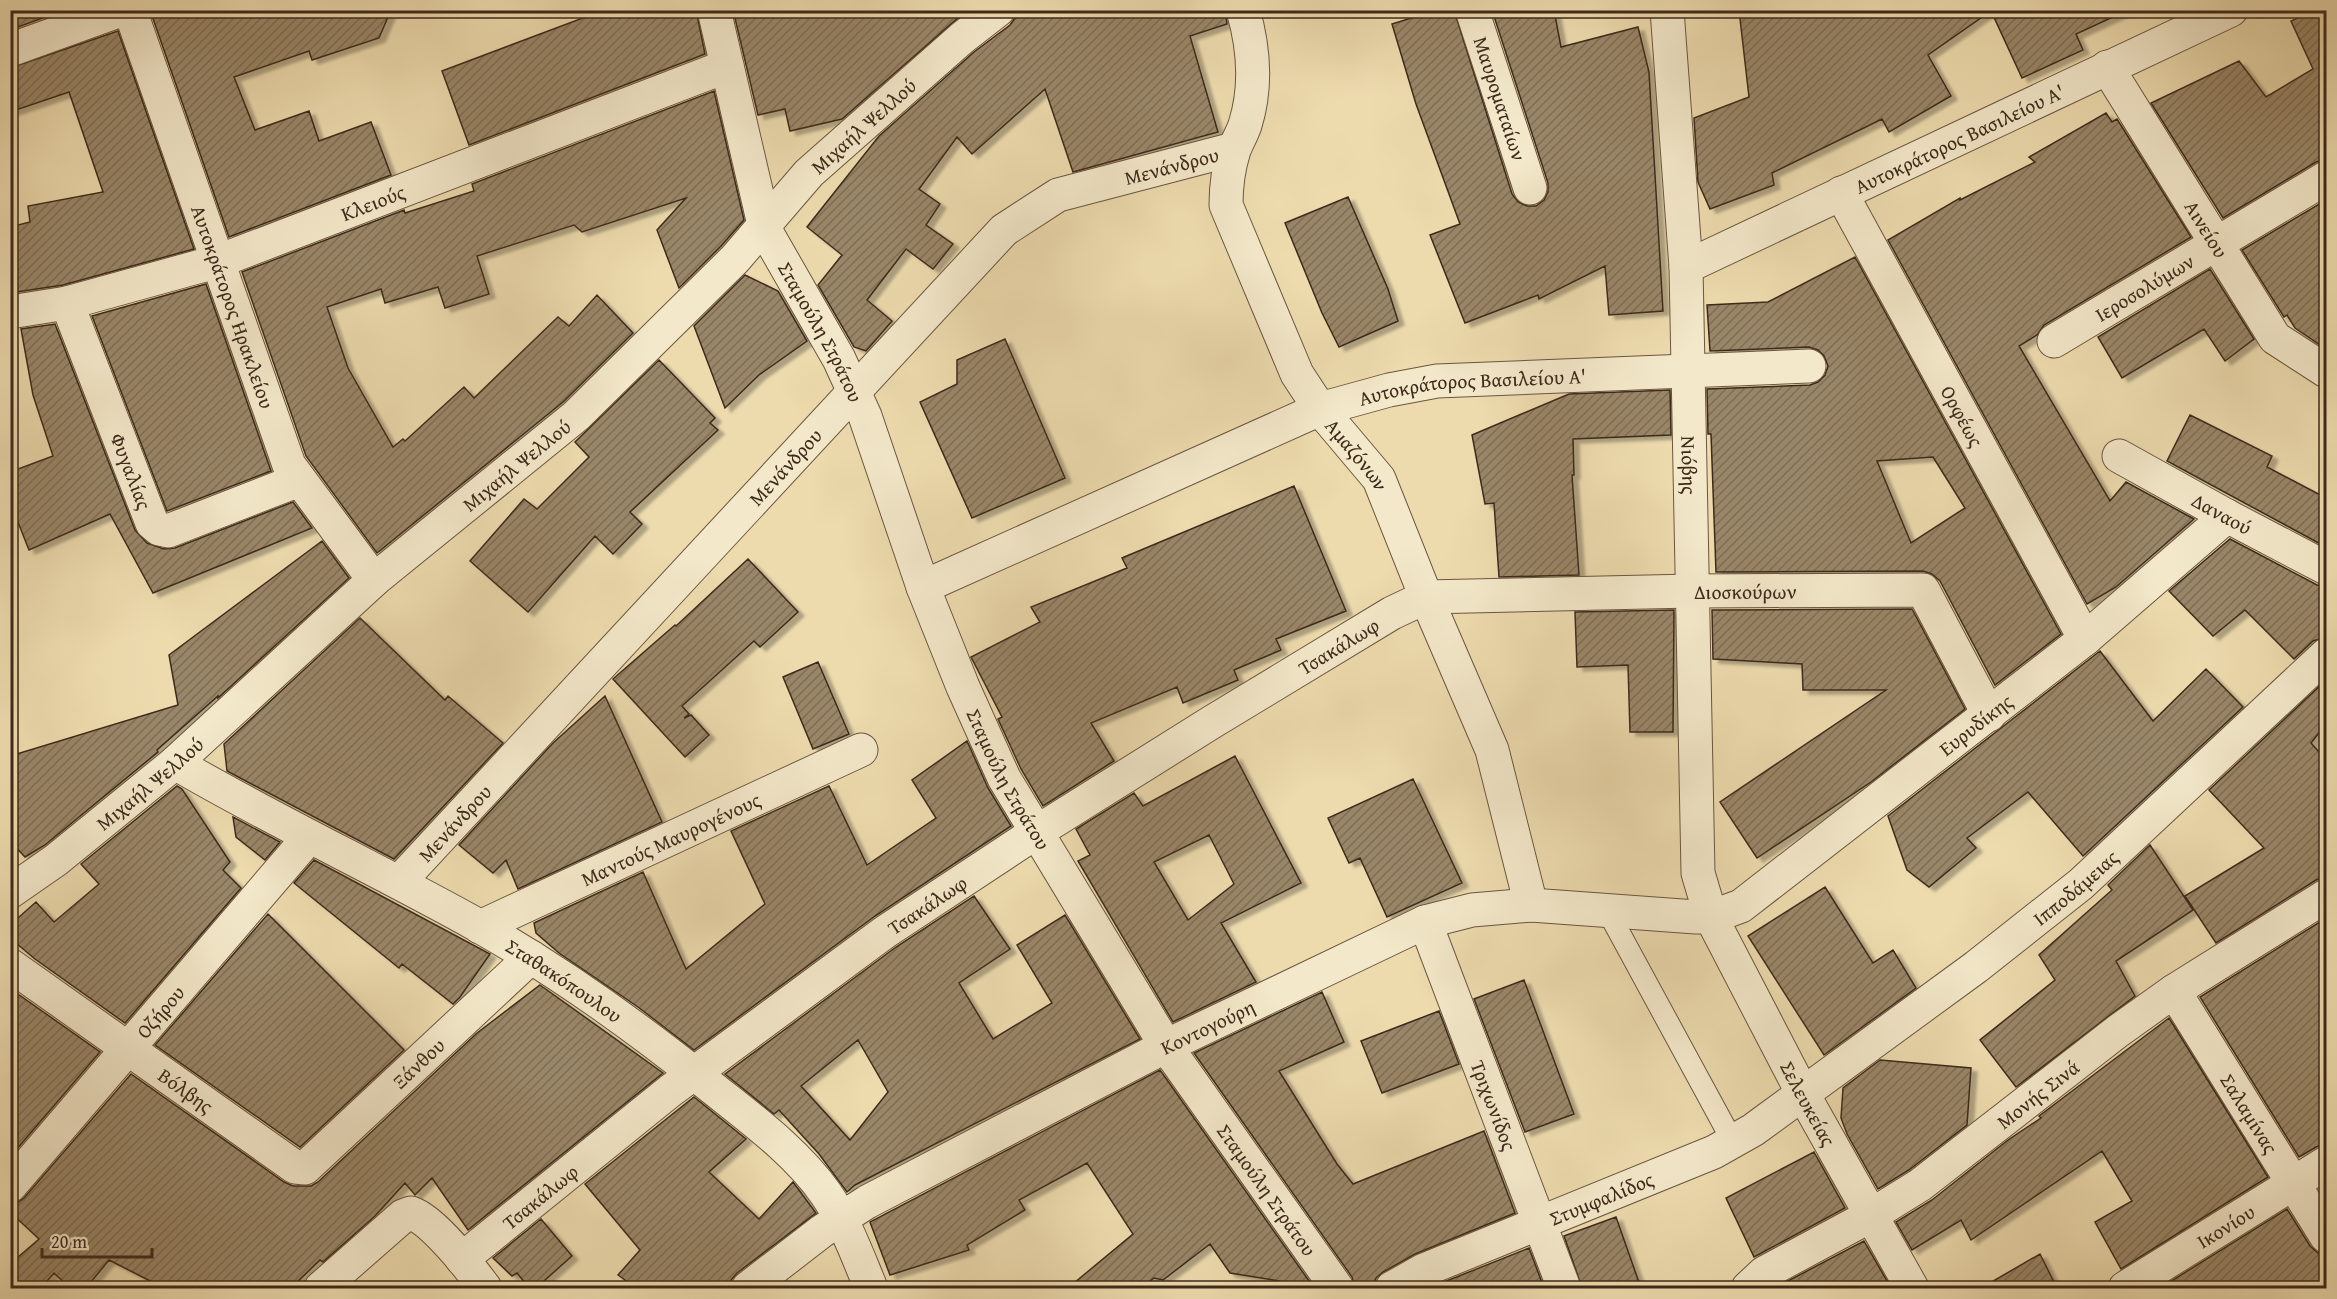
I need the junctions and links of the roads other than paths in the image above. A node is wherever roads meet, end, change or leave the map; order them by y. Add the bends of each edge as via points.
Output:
1 (121, 10) edge
2 (130, 10) edge
3 (714, 10) edge
4 (998, 10) edge
5 (1242, 10) edge
6 (1472, 10) edge
7 (1667, 10) edge
8 (2230, 10) edge
9 (10, 50) edge
10 (727, 66) junction
11 (2107, 67) junction
12 (1234, 149) junction
13 (2326, 178) edge
14 (1530, 188) dead end
15 (1841, 193) junction
16 (764, 224) junction
17 (2216, 244) junction
18 (219, 261) junction
19 (1686, 267) junction
20 (67, 303) junction
21 (10, 312) edge
22 (2054, 341) dead end
23 (1809, 366) dead end
24 (1688, 370) junction
25 (2326, 371) edge
26 (855, 392) junction
27 (1320, 409) junction
28 (2119, 456) dead end
29 (299, 480) junction
30 (2227, 516) junction
31 (2326, 568) edge
32 (374, 580) junction
33 (923, 586) junction
34 (1692, 591) junction
35 (1426, 597) junction
36 (2085, 639) junction
37 (2326, 655) edge
38 (1989, 715) junction
39 (861, 750) dead end
40 (175, 763) junction
41 (1035, 833) junction
42 (309, 837) junction
43 (399, 882) junction
44 (10, 892) edge
45 (2326, 896) edge
46 (1531, 905) junction
47 (1607, 910) junction
48 (1712, 917) junction
49 (1425, 922) junction
50 (480, 927) junction
51 (531, 957) junction
52 (10, 965) edge
53 (2174, 991) junction
54 (1167, 1046) junction
55 (126, 1049) junction
56 (694, 1073) junction
57 (1803, 1094) junction
58 (1733, 1142) junction
59 (2326, 1163) edge
60 (305, 1168) joint
61 (2294, 1184) junction
62 (10, 1186) edge
63 (1870, 1216) junction
64 (840, 1218) junction
65 (1539, 1223) junction
66 (2326, 1236) edge
67 (462, 1258) junction
68 (343, 1282) edge
69 (484, 1288) edge
70 (748, 1288) edge
71 (871, 1288) edge
72 (1337, 1288) edge
73 (1392, 1288) edge
74 (1564, 1288) edge
75 (1748, 1288) edge
76 (1912, 1288) edge
77 (2125, 1288) edge

1 - 9 street
2 - 18 street, Αυτοκράτορος Ηρακλείου
3 - 10 street, Σταμούλη Στράτου
4 - 16 street, Μιχαήλ Ψελλού via 838,145
5 - 12 street, Αμαζόνων via 1251,40 1253,91 1245,126
6 - 14 street, Μαυροματαίων
7 - 19 street, Νιόβης
8 - 11 street, Αυτοκράτορος Βασιλείου A'
10 - 16 street, Σταμούλη Στράτου
10 - 18 street, Κλειούς
11 - 15 street, Αυτοκράτορος Βασιλείου A'
11 - 17 street, Αινείου
12 - 26 street, Μενάνδρου via 1058,195 1004,230
12 - 27 street, Αμαζόνων via 1226,180 1226,205 1297,374
13 - 17 street, Ιεροσολύμων
15 - 19 street, Αυτοκράτορος Βασιλείου A'
15 - 36 street, Ορφέως
16 - 26 street, Σταμούλη Στράτου
16 - 32 street, Μιχαήλ Ψελλού via 576,416
17 - 22 street, Ιεροσολύμων
17 - 25 street, Αινείου via 2275,338
18 - 20 street, Κλειούς
18 - 29 street, Αυτοκράτορος Ηρακλείου via 289,465
19 - 24 street, Νιόβης
20 - 21 street, Κλειούς
20 - 29 street, Φυγαλίας via 152,523 159,529 168,531
23 - 24 street, Αυτοκράτορος Βασιλείου A'
24 - 27 street, Αυτοκράτορος Βασιλείου A' via 1437,381
24 - 34 street, Νιόβης
26 - 33 street, Σταμούλη Στράτου
26 - 43 street, Μενάνδρου
27 - 33 street, Αυτοκράτορος Βασιλείου A'
27 - 35 street, Αμαζόνων via 1379,479
28 - 30 street, Δαναού
29 - 32 street, Αυτοκράτορος Ηρακλείου
30 - 31 street, Δαναού
30 - 36 street, Ευρυδίκης
32 - 40 street, Μιχαήλ Ψελλού
33 - 41 street, Σταμούλη Στράτου via 981,730
34 - 35 street, Διοσκούρων
34 - 38 street, Διοσκούρων via 1923,590
34 - 48 street, Νιόβης via 1698,873
35 - 41 street, Τσακάλωφ via 1392,613
35 - 46 street, Αμαζόνων via 1492,750
36 - 38 street, Ευρυδίκης
37 - 57 street, Ιπποδάμειας via 2081,884 1977,967
38 - 48 street, Ευρυδίκης via 1752,898
39 - 50 street, Μαντούς Μαυρογένους
40 - 42 street, Σταθακόπουλου
40 - 44 street, Μιχαήλ Ψελλού via 56,860
41 - 54 street, Σταμούλη Στράτου
41 - 56 street, Τσακάλωφ via 885,932
42 - 43 street, Σταθακόπουλου
42 - 55 street, Οζήρου
43 - 50 street, Σταθακόπουλου
45 - 53 street, Μονής Σινά
46 - 47 street, Κοντογούρη
46 - 49 street, Κοντογούρη via 1472,910
47 - 48 street, Κοντογούρη
47 - 58 lane
48 - 57 street, Σελευκείας
49 - 54 street, Κοντογούρη
49 - 65 street, Τριχωνίδος
50 - 51 street, Σταθακόπουλου
51 - 56 street, Σταθακόπουλου
51 - 60 street, Ξάνθου
52 - 55 street, Βόλβης
53 - 61 street, Σαλαμίνας
53 - 63 street, Μονής Σινά via 1920,1185
54 - 64 street, Κοντογούρη
54 - 72 street, Σταμούλη Στράτου
55 - 60 street, Βόλβης via 295,1167
55 - 62 street, Οζήρου
56 - 64 street, Σταθακόπουλου via 803,1167
56 - 67 street, Τσακάλωφ
57 - 58 street, Στυμφαλίδος
57 - 63 street, Σελευκείας
58 - 65 street, Στυμφαλίδος
59 - 61 street, Ικονίου
61 - 66 street, Σαλαμίνας
61 - 77 street, Ικονίου
63 - 75 street, Μονής Σινά via 1764,1273
63 - 76 street, Σελευκείας
64 - 70 street, Κοντογούρη
64 - 71 street, Σταθακόπουλου
65 - 73 street, Στυμφαλίδος via 1424,1270
65 - 74 street, Τριχωνίδος
67 - 68 street via 417,1215 408,1214
67 - 69 street

